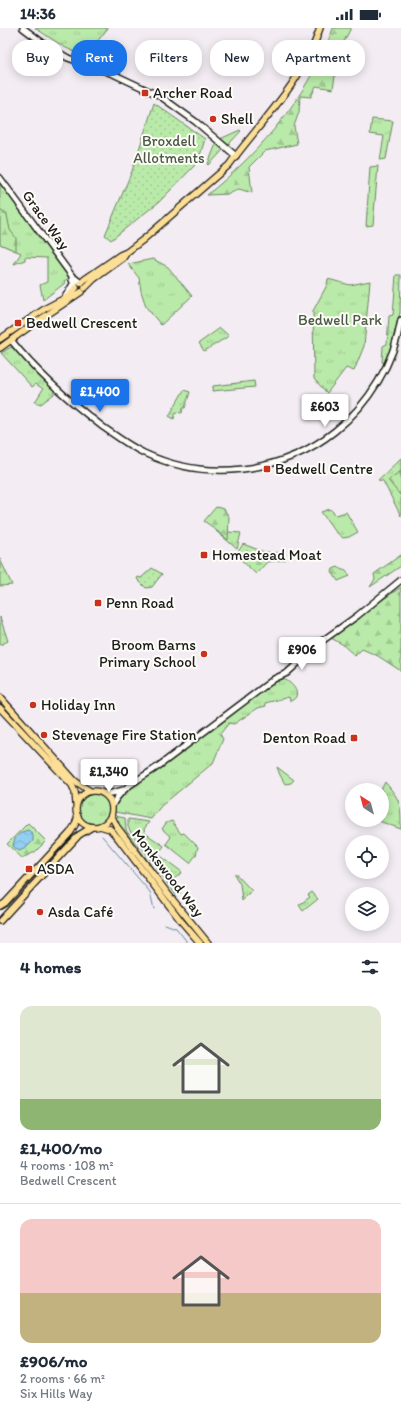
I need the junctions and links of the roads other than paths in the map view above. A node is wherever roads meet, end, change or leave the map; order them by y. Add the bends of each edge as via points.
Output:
1 (23, 28) edge
2 (320, 28) edge
3 (236, 156) junction
4 (0, 178) edge
5 (127, 252) junction
6 (72, 276) junction
7 (81, 283) junction
8 (75, 286) junction
9 (83, 290) junction
10 (401, 320) edge
11 (0, 339) edge
12 (11, 340) junction
13 (0, 348) edge
14 (401, 580) edge
15 (0, 697) edge
16 (0, 708) edge
17 (123, 790) junction
18 (90, 791) junction
19 (103, 793) junction
20 (76, 804) junction
21 (112, 806) junction
22 (111, 815) junction
23 (78, 816) junction
24 (100, 826) junction
25 (92, 827) junction
26 (0, 906) edge
27 (0, 921) edge
28 (200, 943) edge
29 (208, 943) edge

1 - 3 street via 68,58 113,74 160,96
2 - 3 main road via 295,79
3 - 5 main road via 171,217
4 - 6 street, Grace Way
5 - 7 main road
5 - 9 main road
6 - 7 street, Grace Way
6 - 8 street, Grace Way
7 - 8 main road
7 - 9 main road via 84,284
8 - 9 main road
8 - 11 main road via 69,296
9 - 12 main road
10 - 12 street via 384,372 363,403 340,427 316,445 288,458 257,467 216,471 178,466 126,444 60,393
12 - 13 main road
14 - 17 street via 322,641 287,673 274,679
15 - 18 main road via 78,784
16 - 20 main road via 72,785
17 - 19 street
17 - 21 street
18 - 19 main road
18 - 20 main road via 81,796
19 - 21 main road
20 - 23 main road
21 - 22 main road
22 - 24 main road via 108,821
22 - 29 main road, Monkswood Way via 117,827
23 - 25 main road
23 - 26 main road via 70,833
24 - 25 main road
24 - 28 main road, Monkswood Way via 110,829 118,838
25 - 27 main road via 79,835

